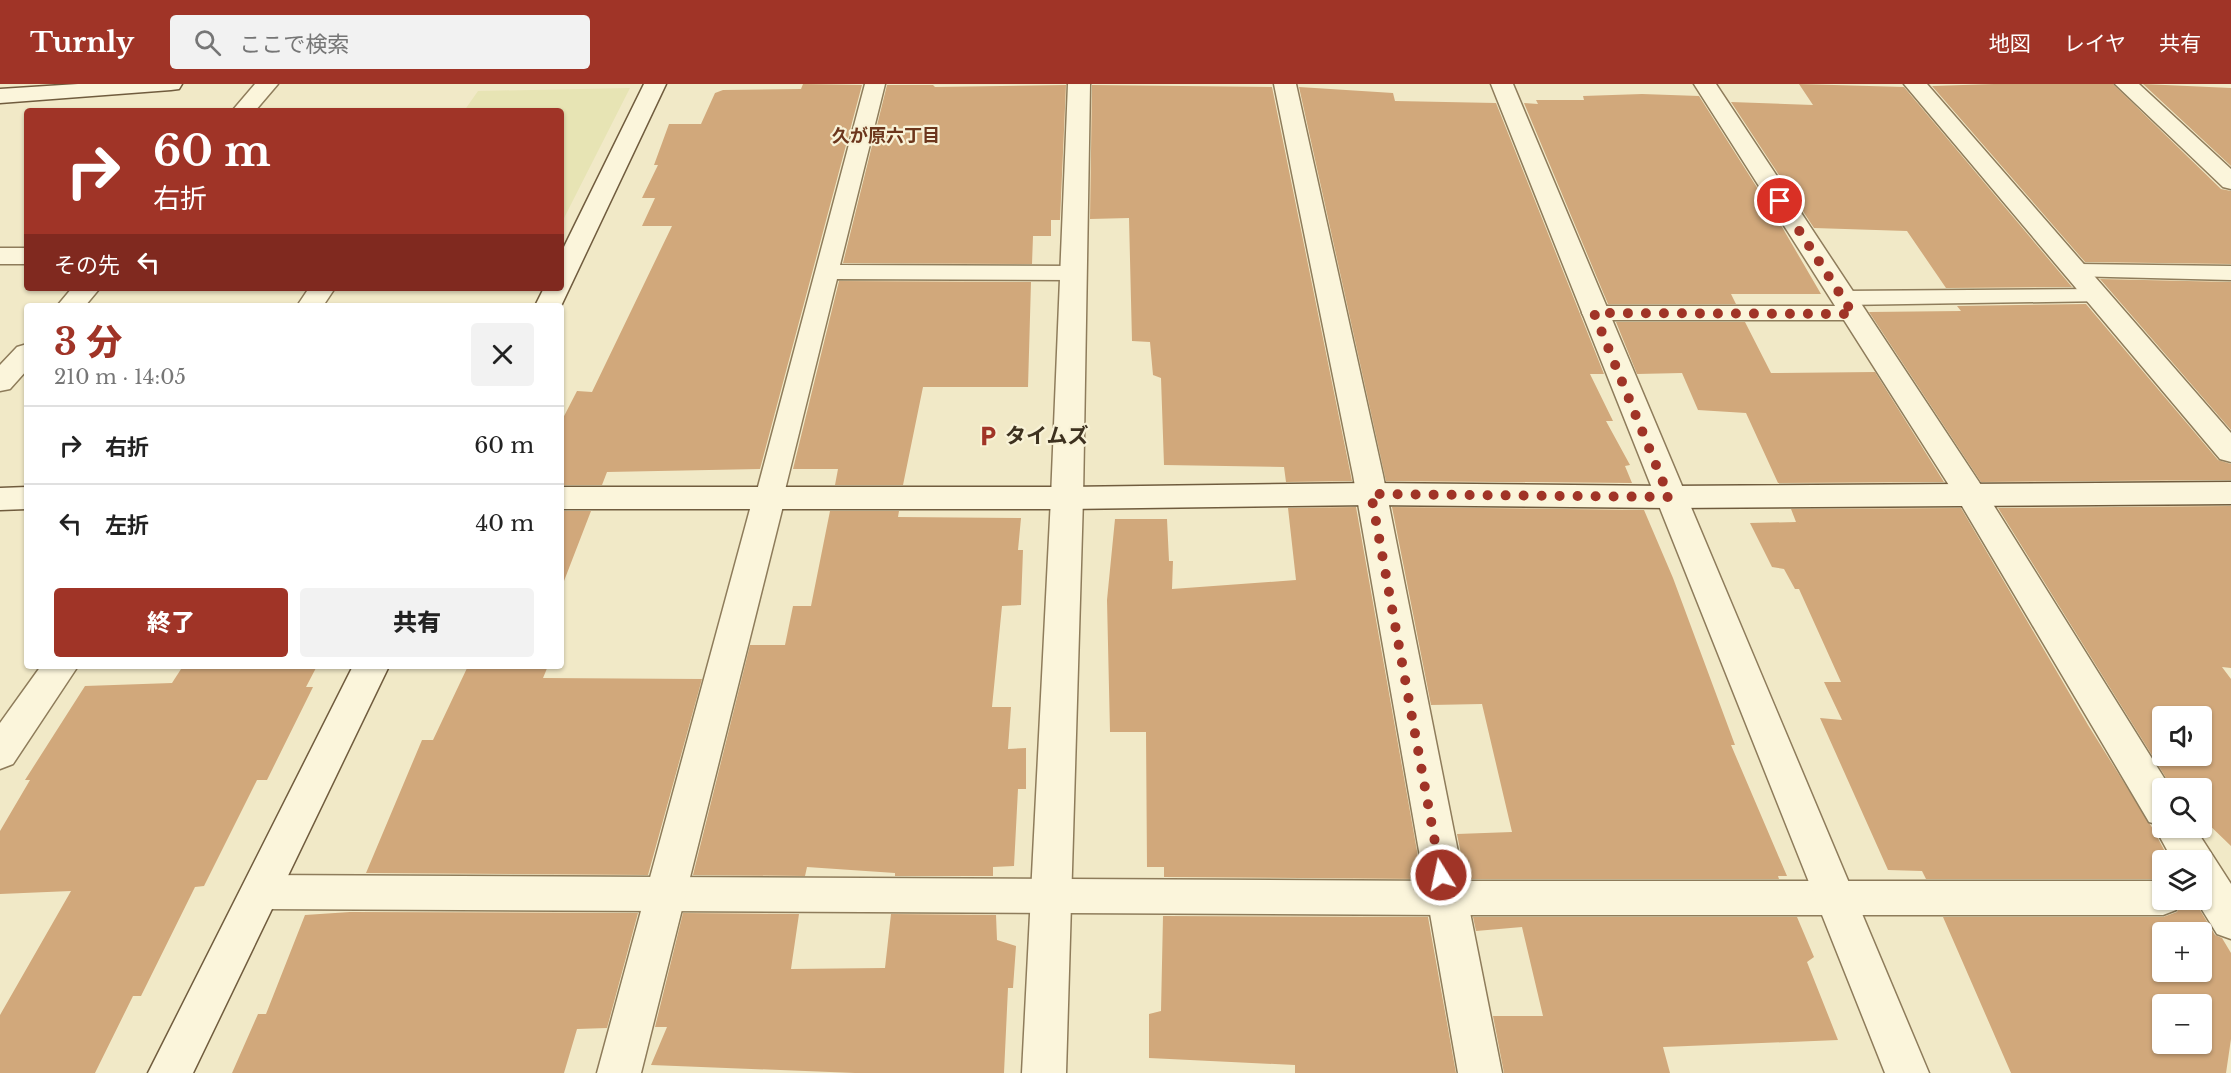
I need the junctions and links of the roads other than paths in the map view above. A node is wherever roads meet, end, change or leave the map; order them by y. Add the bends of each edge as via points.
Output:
1 (171, 84) edge
2 (267, 84) edge
3 (655, 84) edge
4 (875, 84) edge
5 (1079, 84) edge
6 (1285, 84) edge
7 (1502, 84) edge
8 (1705, 84) edge
9 (1915, 84) edge
10 (2126, 84) edge
11 (0, 96) edge
12 (246, 108) edge
13 (2231, 182) edge
14 (0, 256) edge
15 (24, 256) edge
16 (826, 272) junction
17 (2078, 272) junction
18 (564, 273) edge
19 (1074, 273) junction
20 (2231, 273) edge
21 (84, 291) edge
22 (2098, 296) junction
23 (73, 303) edge
24 (1848, 306) junction
25 (1594, 313) junction
26 (24, 356) edge
27 (0, 382) edge
28 (2231, 452) edge
29 (2231, 493) edge
30 (1371, 494) junction
31 (1970, 494) junction
32 (1669, 497) junction
33 (24, 498) edge
34 (564, 498) edge
35 (769, 498) junction
36 (1067, 498) junction
37 (0, 499) edge
38 (58, 669) edge
39 (370, 669) edge
40 (0, 753) edge
41 (2152, 792) edge
42 (259, 892) junction
43 (1051, 894) junction
44 (666, 895) junction
45 (1446, 898) junction
46 (2152, 898) edge
47 (1835, 899) junction
48 (170, 1073) edge
49 (619, 1073) edge
50 (1044, 1073) edge
51 (1480, 1073) edge
52 (1906, 1073) edge

1 - 11 street
2 - 12 street
3 - 18 street
4 - 16 lane
5 - 19 street
6 - 30 street
7 - 25 street
8 - 24 street
9 - 17 street
10 - 13 street
14 - 15 street
16 - 19 lane
16 - 35 lane
17 - 20 lane
17 - 22 street
19 - 36 street
21 - 23 street
22 - 24 lane
22 - 28 street
24 - 25 lane
24 - 31 street
25 - 32 street
26 - 27 street
29 - 31 street
30 - 32 street
30 - 36 street
30 - 45 street
31 - 32 street
31 - 41 street
32 - 47 street
33 - 37 street
34 - 35 street
35 - 36 street
35 - 44 street
36 - 43 street
38 - 40 street
39 - 42 street
42 - 44 lane
42 - 48 street
43 - 44 lane
43 - 45 lane
43 - 50 street
44 - 49 street
45 - 47 lane
45 - 51 street
46 - 47 lane
47 - 52 street

